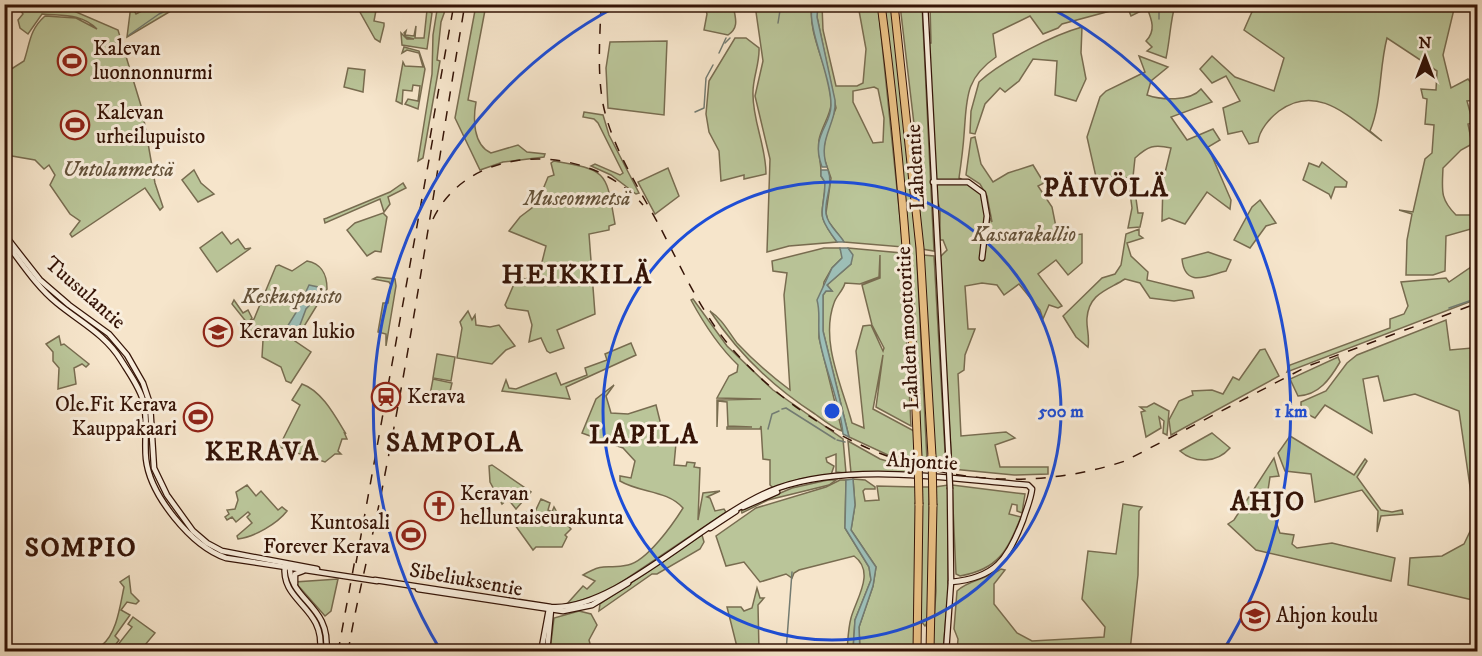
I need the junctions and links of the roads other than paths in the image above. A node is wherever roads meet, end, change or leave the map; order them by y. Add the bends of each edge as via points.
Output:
1 (881, 4) edge
2 (894, 4) edge
3 (925, 4) edge
4 (933, 182) junction
5 (4, 234) edge
6 (4, 240) edge
7 (982, 258) dead end
8 (148, 418) junction
9 (253, 559) junction
10 (268, 564) junction
11 (288, 565) junction
12 (305, 570) junction
13 (337, 574) junction
14 (951, 582) junction
15 (287, 586) junction
16 (299, 591) junction
17 (550, 612) junction
18 (548, 622) junction
19 (320, 651) edge
20 (326, 651) edge
21 (541, 651) edge
22 (547, 651) edge
23 (917, 651) edge
24 (930, 651) edge
25 (946, 651) edge

1 - 23 highway, Lahden moottoritie, bridge via 907,257 920,504
2 - 24 highway, Lahden moottoritie, bridge via 921,258 932,456
3 - 4 main road, Lahdentie
4 - 7 main road via 968,182 983,193 987,216
4 - 14 main road, Lahdentie, bridge via 949,466
5 - 8 main road, Tuusulantie via 40,280 122,348 146,389
6 - 8 main road, Tuusulantie via 50,297 105,338 141,394
8 - 9 main road via 153,468 167,495 200,538 235,557
9 - 10 main road
9 - 11 main road
10 - 11 main road
10 - 15 main road via 279,572
11 - 12 main road
11 - 13 main road
11 - 15 main road
11 - 16 main road via 291,581
12 - 13 main road
12 - 16 main road via 294,575
13 - 17 main road, Sibeliuksentie
14 - 17 main road, Ahjontie via 984,575 1004,561 1017,535 1030,489 857,476 803,481 767,492 729,512 604,600 588,607
14 - 25 main road, Lahdentie
15 - 19 main road via 313,615 321,636
16 - 20 main road via 322,621
17 - 18 main road
18 - 21 main road
18 - 22 main road

